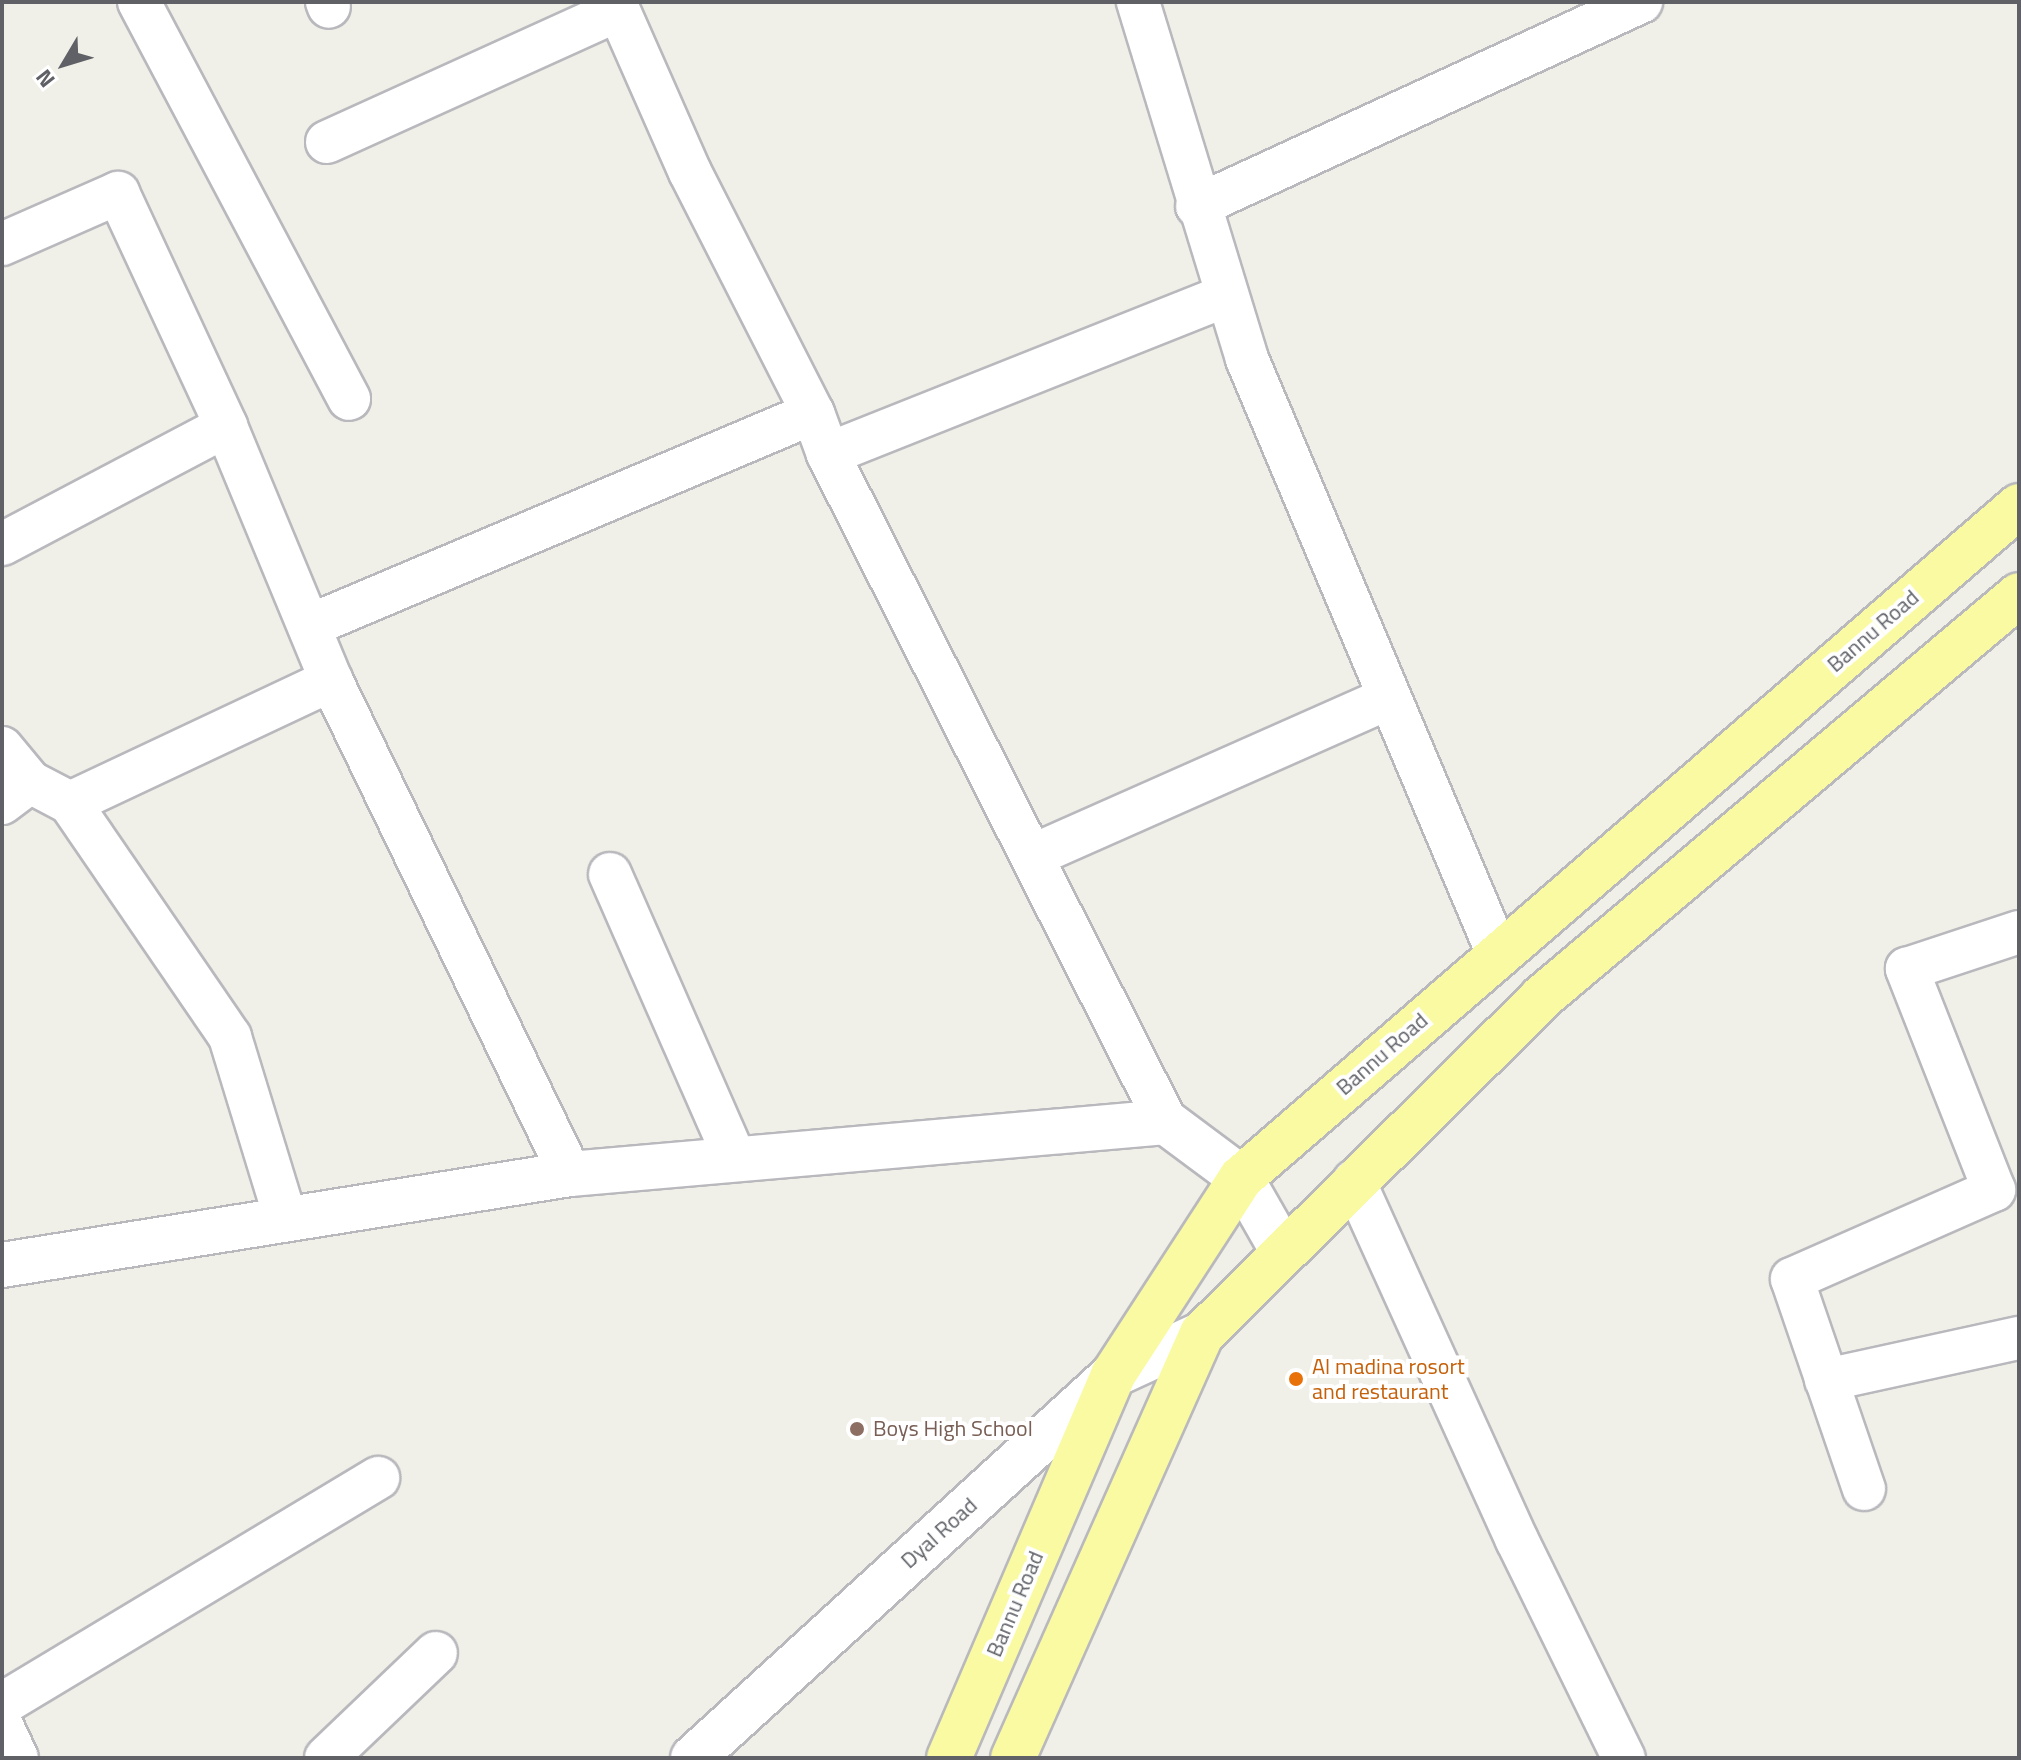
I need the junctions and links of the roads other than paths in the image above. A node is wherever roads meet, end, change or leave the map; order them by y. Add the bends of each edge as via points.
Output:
1 (139, 2) edge
2 (1138, 2) edge
3 (1641, 2) edge
4 (616, 6) edge
5 (327, 142) dead end
6 (1197, 206) junction
7 (2, 244) edge
8 (1226, 296) junction
9 (349, 399) dead end
10 (813, 413) junction
11 (226, 426) junction
12 (828, 454) junction
13 (2019, 506) edge
14 (2, 544) edge
15 (2019, 595) edge
16 (309, 626) junction
17 (331, 680) junction
18 (1389, 698) junction
19 (2, 748) edge
20 (16, 792) edge
21 (70, 803) junction
22 (1032, 856) junction
23 (610, 874) dead end
24 (2019, 932) edge
25 (1498, 954) junction
26 (1166, 1122) junction
27 (734, 1157) junction
28 (570, 1174) junction
29 (1241, 1178) junction
30 (1354, 1181) junction
31 (286, 1220) junction
32 (1282, 1250) junction
33 (2, 1265) edge
34 (1202, 1334) junction
35 (2019, 1338) edge
36 (1113, 1375) junction
37 (1826, 1380) junction
38 (378, 1478) dead end
39 (1864, 1489) dead end
40 (436, 1653) dead end
41 (2, 1704) edge
42 (2, 1726) edge
43 (17, 1758) edge
44 (326, 1758) edge
45 (693, 1758) edge
46 (949, 1758) edge
47 (1013, 1758) edge
48 (1624, 1758) edge

1 - 9 street
2 - 6 street
3 - 6 street
4 - 5 street
4 - 10 street via 690,172
6 - 8 street
7 - 11 street via 118,193
8 - 12 street
8 - 18 street via 1247,359
10 - 12 street
10 - 16 street
11 - 14 street
11 - 16 street
12 - 22 street
13 - 25 highway, Bannu Road
15 - 30 highway via 1541,998
16 - 17 street
17 - 21 street
17 - 28 street
18 - 22 street
18 - 25 street
19 - 20 street
20 - 21 street
21 - 31 street via 230,1037
22 - 26 street
23 - 27 street
24 - 37 street via 1907,969 1994,1190 1792,1279
25 - 29 highway, Bannu Road
26 - 27 street
26 - 29 street
27 - 28 street
28 - 31 street
29 - 32 street
29 - 36 highway, Bannu Road
30 - 32 highway
30 - 48 street via 1517,1540
31 - 33 street
32 - 34 highway
34 - 36 street, Dyal Road
34 - 47 highway
35 - 37 street
36 - 45 street, Dyal Road
36 - 46 highway, Bannu Road
37 - 39 street
38 - 41 street
40 - 44 street
42 - 43 street

